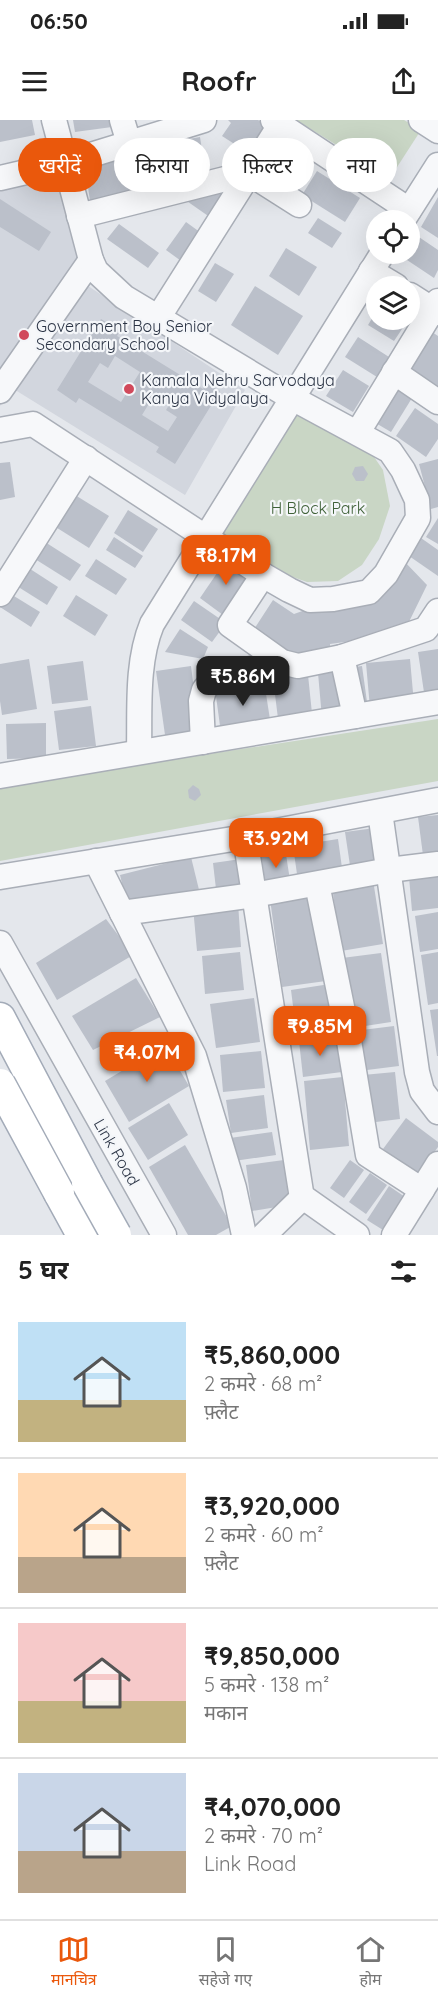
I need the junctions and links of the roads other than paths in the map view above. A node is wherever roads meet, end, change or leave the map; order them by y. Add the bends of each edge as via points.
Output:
1 (54, 120) edge
2 (122, 120) edge
3 (204, 120) edge
4 (421, 120) edge
5 (277, 122) edge
6 (438, 131) edge
7 (59, 138) edge
8 (127, 138) edge
9 (145, 138) edge
10 (268, 138) edge
11 (438, 165) edge
12 (18, 174) edge
13 (0, 178) edge
14 (222, 180) edge
15 (73, 192) edge
16 (237, 192) edge
17 (279, 192) edge
18 (299, 205) dead end
19 (399, 210) edge
20 (409, 210) edge
21 (79, 216) junction
22 (91, 260) junction
23 (376, 264) edge
24 (379, 264) edge
25 (388, 276) edge
26 (420, 300) edge
27 (436, 308) edge
28 (158, 318) junction
29 (394, 372) junction
30 (0, 391) edge
31 (292, 398) junction
32 (438, 402) edge
33 (0, 430) edge
34 (358, 432) junction
35 (86, 458) junction
36 (206, 537) junction
37 (263, 574) junction
38 (0, 594) edge
39 (438, 611) edge
40 (342, 657) junction
41 (282, 662) junction
42 (438, 702) edge
43 (356, 716) junction
44 (203, 742) junction
45 (139, 751) junction
46 (0, 776) edge
47 (438, 800) edge
48 (380, 812) junction
49 (245, 837) junction
50 (96, 861) junction
51 (438, 864) edge
52 (389, 870) junction
53 (0, 877) edge
54 (316, 884) junction
55 (254, 895) junction
56 (122, 913) junction
57 (0, 943) edge
58 (0, 1018) edge
59 (0, 1084) edge
60 (438, 1112) edge
61 (438, 1164) edge
62 (422, 1190) junction
63 (303, 1197) junction
64 (82, 1235) edge
65 (116, 1235) edge
66 (164, 1235) edge
67 (244, 1235) edge
68 (264, 1235) edge
69 (357, 1235) edge
70 (394, 1235) edge

1 - 7 street
2 - 8 street
3 - 9 street
4 - 6 street
5 - 10 street
5 - 19 street
11 - 20 street
12 - 13 street
14 - 21 street
15 - 21 street
16 - 28 street
17 - 18 street
21 - 22 street
22 - 28 street via 96,271 124,297
22 - 30 street
23 - 31 street
24 - 25 street
26 - 27 street
27 - 29 street
28 - 31 street
29 - 32 street
29 - 34 street
31 - 34 street
31 - 36 street
33 - 35 street via 33,424
34 - 37 street via 390,451 417,500 418,518 386,574 369,592 310,600
35 - 36 street
35 - 38 street
36 - 37 street
36 - 45 street via 146,639
37 - 41 street via 231,625
39 - 40 street via 426,629
40 - 41 street via 298,666
40 - 43 street
41 - 44 street via 215,677 201,701
42 - 43 street
43 - 44 street
44 - 45 street
45 - 46 street
47 - 48 street
48 - 49 street
48 - 52 street
49 - 50 street
49 - 55 street
50 - 53 street
50 - 56 street
51 - 52 street
52 - 54 street
52 - 60 street via 417,1072 422,1091
54 - 55 street
54 - 62 street via 368,1155
55 - 56 street
55 - 63 street
56 - 67 street via 194,1056 234,1188
57 - 66 street, Link Road
58 - 65 main road, bridge
59 - 64 main road, bridge
61 - 62 street
62 - 70 street
63 - 68 street
63 - 69 street

